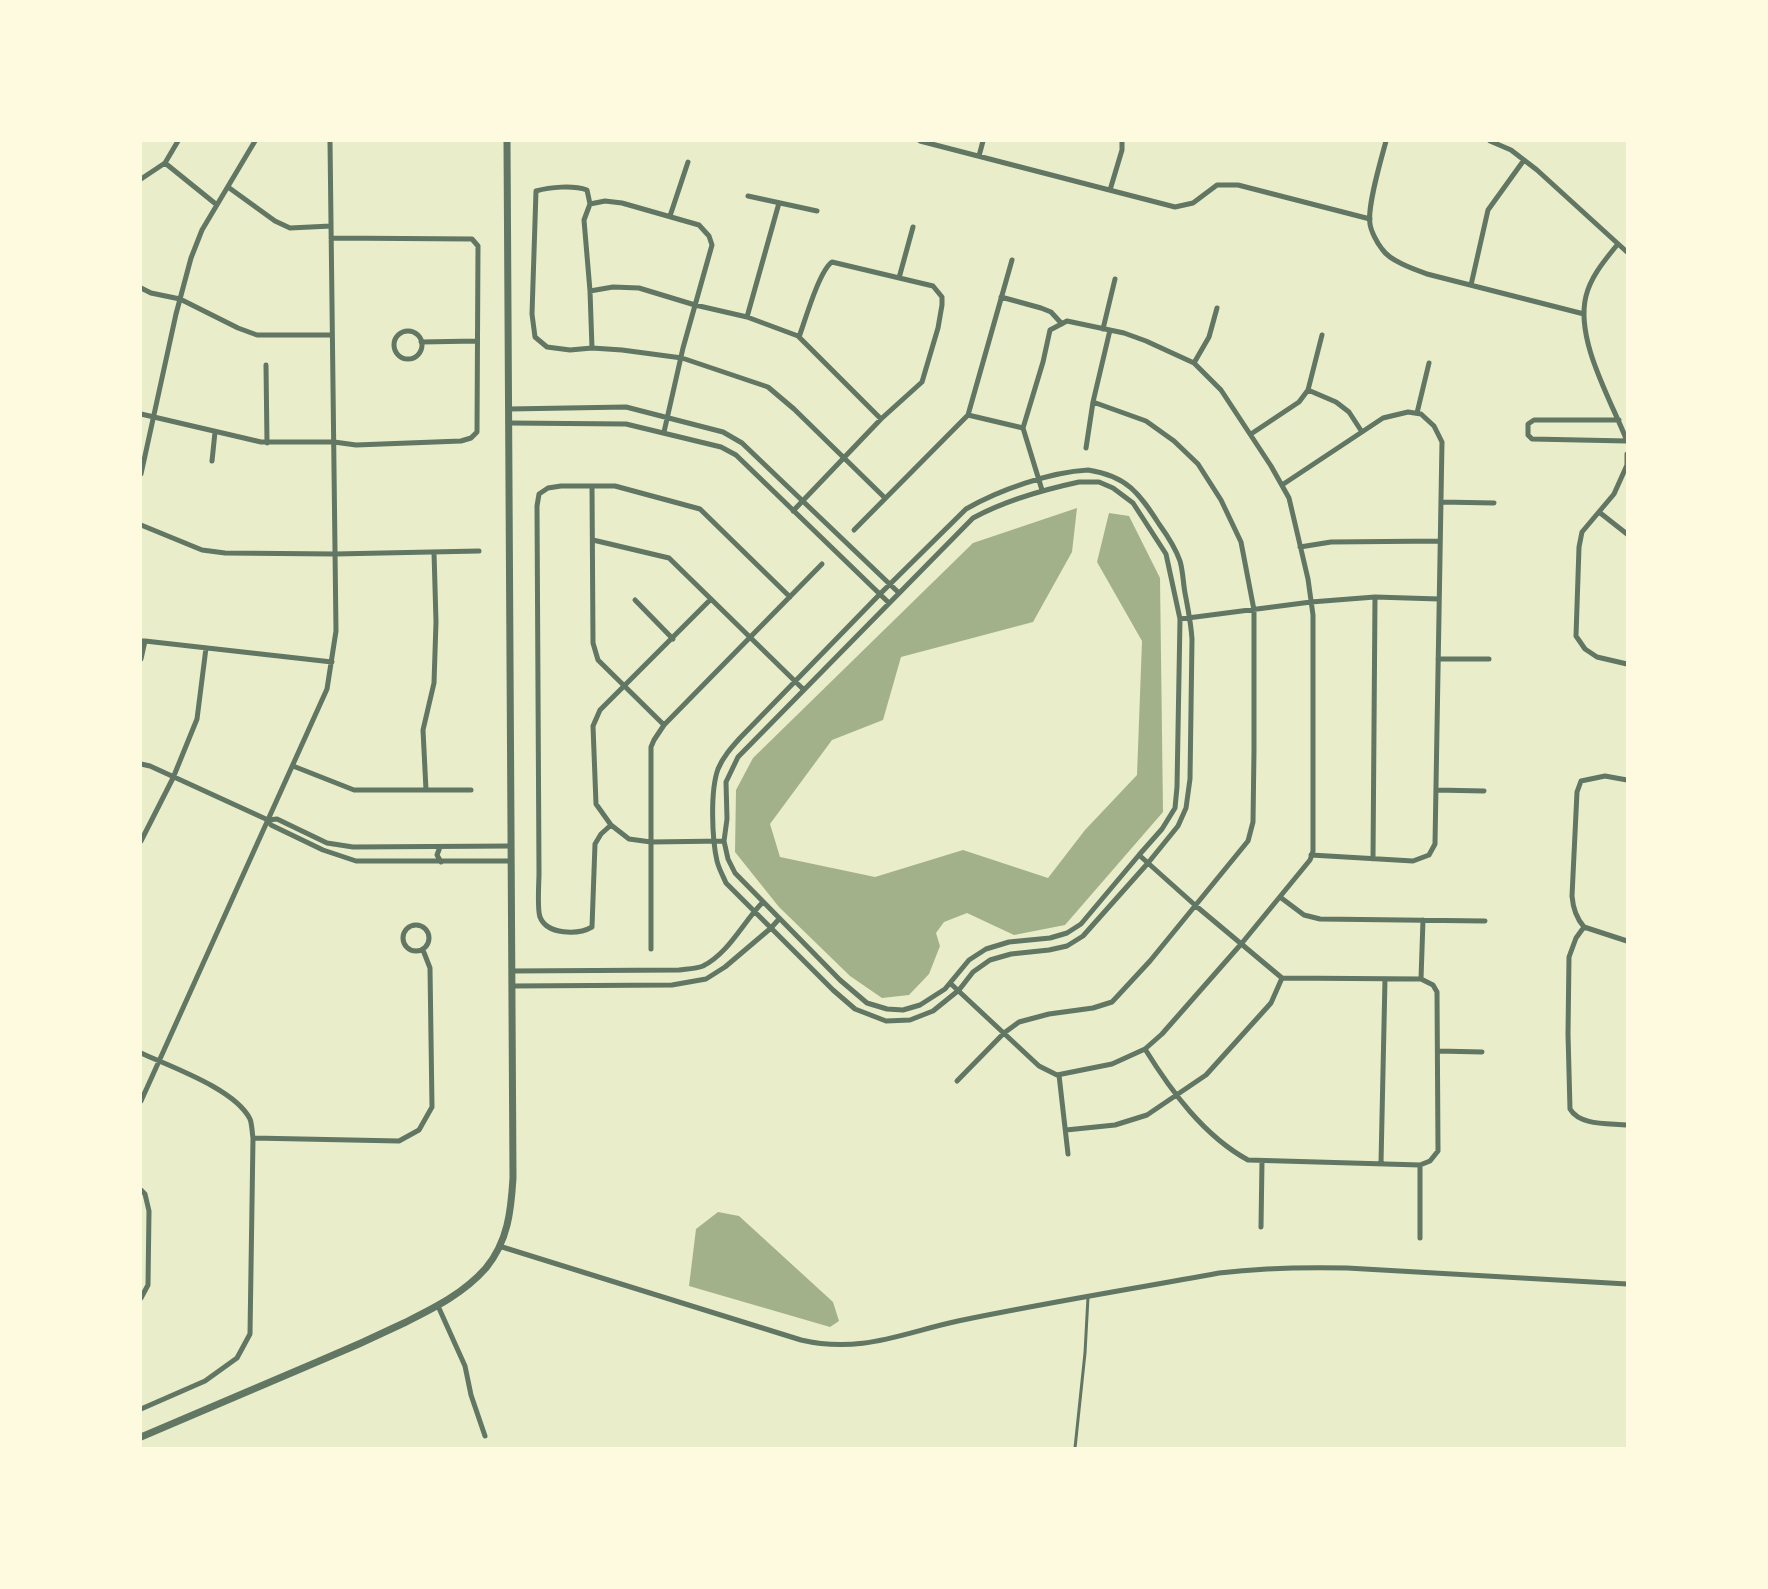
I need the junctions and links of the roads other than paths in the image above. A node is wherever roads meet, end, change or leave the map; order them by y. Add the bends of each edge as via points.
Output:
1 (178, 141) edge
2 (255, 141) edge
3 (330, 141) edge
4 (507, 141) edge
5 (920, 141) edge
6 (983, 141) edge
7 (1122, 141) edge
8 (1386, 141) edge
9 (1490, 141) edge
10 (979, 156) junction
11 (1524, 160) junction
12 (687, 162) dead end
13 (165, 163) junction
14 (141, 179) edge
15 (228, 187) junction
16 (1110, 190) junction
17 (748, 196) dead end
18 (779, 203) junction
19 (590, 204) junction
20 (217, 205) junction
21 (817, 211) dead end
22 (670, 216) junction
23 (1370, 219) junction
24 (331, 226) junction
25 (914, 227) dead end
26 (331, 238) junction
27 (1617, 245) junction
28 (1627, 252) edge
29 (1012, 260) dead end
30 (899, 278) junction
31 (1115, 279) dead end
32 (1471, 285) junction
33 (141, 288) edge
34 (590, 291) junction
35 (1001, 297) junction
36 (180, 299) junction
37 (695, 305) junction
38 (1216, 308) dead end
39 (1584, 314) junction
40 (747, 317) junction
41 (1062, 324) junction
42 (1103, 329) junction
43 (1110, 330) junction
44 (1322, 334) dead end
45 (332, 335) junction
46 (799, 337) junction
47 (477, 341) junction
48 (421, 342) junction
49 (592, 348) junction
50 (682, 358) junction
51 (1194, 363) junction
52 (1429, 363) dead end
53 (266, 365) dead end
54 (1308, 390) junction
55 (1093, 402) junction
56 (509, 408) junction
57 (563, 408) junction
58 (1417, 413) junction
59 (141, 414) edge
60 (968, 415) junction
61 (154, 418) junction
62 (668, 418) junction
63 (881, 419) junction
64 (1619, 420) junction
65 (509, 423) junction
66 (562, 424) junction
67 (1023, 428) junction
68 (215, 432) junction
69 (664, 432) junction
70 (1362, 432) junction
71 (1251, 434) junction
72 (1627, 441) edge
73 (334, 442) junction
74 (267, 443) junction
75 (1086, 448) dead end
76 (1627, 454) edge
77 (844, 458) junction
78 (212, 461) dead end
79 (141, 474) edge
80 (1038, 479) junction
81 (591, 486) junction
82 (1282, 486) junction
83 (1042, 490) junction
84 (885, 498) junction
85 (802, 501) junction
86 (1441, 502) junction
87 (1494, 503) dead end
88 (793, 511) junction
89 (1599, 512) junction
90 (141, 525) edge
91 (854, 530) dead end
92 (1627, 534) edge
93 (593, 540) junction
94 (1440, 541) junction
95 (1300, 547) junction
96 (479, 550) dead end
97 (434, 552) junction
98 (335, 554) junction
99 (822, 564) dead end
100 (890, 584) junction
101 (899, 593) junction
102 (880, 594) junction
103 (790, 597) junction
104 (1375, 597) junction
105 (711, 599) junction
106 (635, 600) dead end
107 (1439, 600) junction
108 (1311, 602) junction
109 (889, 603) junction
110 (1254, 610) junction
111 (1191, 618) junction
112 (1180, 619) junction
113 (751, 637) junction
114 (673, 639) junction
115 (143, 641) edge
116 (206, 648) junction
117 (141, 659) edge
118 (1438, 659) junction
119 (1489, 659) dead end
120 (332, 662) junction
121 (1627, 664) edge
122 (795, 681) junction
123 (624, 686) junction
124 (804, 690) junction
125 (664, 725) junction
126 (141, 764) edge
127 (293, 766) junction
128 (173, 778) junction
129 (1627, 780) edge
130 (426, 790) junction
131 (471, 790) dead end
132 (1436, 790) junction
133 (1484, 791) dead end
134 (268, 820) junction
135 (611, 825) junction
136 (141, 841) edge
137 (713, 841) junction
138 (724, 841) junction
139 (651, 842) junction
140 (511, 846) junction
141 (440, 847) junction
142 (1139, 855) junction
143 (1311, 855) junction
144 (1373, 859) junction
145 (511, 861) junction
146 (441, 862) junction
147 (1148, 863) junction
148 (1280, 897) junction
149 (763, 902) junction
150 (1196, 906) junction
151 (754, 911) junction
152 (779, 919) junction
153 (1423, 920) junction
154 (1485, 921) dead end
155 (1584, 927) junction
156 (771, 928) junction
157 (1627, 941) edge
158 (1242, 943) junction
159 (651, 949) dead end
160 (423, 950) junction
161 (512, 971) junction
162 (1282, 978) junction
163 (1385, 979) junction
164 (1421, 980) junction
165 (950, 983) junction
166 (512, 986) junction
167 (959, 990) junction
168 (1004, 1033) junction
169 (1145, 1049) junction
170 (1438, 1051) junction
171 (1482, 1052) dead end
172 (141, 1053) edge
173 (159, 1061) junction
174 (1059, 1075) junction
175 (957, 1081) dead end
176 (1177, 1095) junction
177 (141, 1101) edge
178 (1627, 1125) edge
179 (1066, 1130) junction
180 (253, 1138) junction
181 (1068, 1154) dead end
182 (1262, 1161) junction
183 (1382, 1163) junction
184 (1420, 1166) junction
185 (141, 1190) edge
186 (1262, 1227) dead end
187 (1420, 1238) dead end
188 (500, 1246) junction
189 (1627, 1284) edge
190 (1088, 1297) junction
191 (141, 1299) edge
192 (438, 1306) junction
193 (141, 1409) edge
194 (484, 1436) dead end
195 (141, 1437) edge
196 (1075, 1448) edge

1 - 13 street
2 - 15 street
3 - 24 street
4 - 56 street
5 - 10 street
6 - 10 street
7 - 16 street
8 - 23 street
9 - 11 street
10 - 16 street
11 - 27 street
11 - 32 street via 1488,210
12 - 22 street
13 - 14 street
13 - 20 street
15 - 20 street
15 - 24 street via 290,228
16 - 23 street via 1175,207 1193,203 1217,185 1238,185
17 - 18 street
18 - 21 street
18 - 40 street
19 - 22 street via 622,203
19 - 34 street via 584,220
19 - 49 street via 587,190 580,188 536,191 532,314 535,337 547,347
20 - 36 street via 202,230
22 - 37 street via 699,225 712,245
23 - 32 street via 1382,251 1426,274
24 - 26 street
25 - 30 street
26 - 45 street
26 - 47 street via 472,239 478,246
27 - 28 street
27 - 39 street via 1596,273 1586,295
29 - 35 street
30 - 46 street via 832,262 821,278
30 - 63 street via 933,286 942,297 942,305 922,382
31 - 42 street
32 - 39 street
33 - 36 street
34 - 37 street via 639,288
34 - 49 street
35 - 41 street via 1051,312
35 - 60 street
36 - 45 street via 257,335
36 - 61 street
37 - 40 street
37 - 50 street
38 - 51 street via 1209,337
39 - 64 street via 1593,362
40 - 46 street
41 - 42 street via 1068,321
41 - 67 street via 1050,330
42 - 43 street
43 - 51 street
43 - 55 street
44 - 54 street
45 - 73 street
46 - 63 street
47 - 48 street
47 - 73 street via 477,432 471,438 431,443
48 - 48 street via 408,331 398,335 394,345 397,353 407,358 418,354
49 - 50 street
50 - 62 street
50 - 77 street via 768,387
51 - 71 street via 1221,390
52 - 58 street
53 - 74 street
54 - 70 street via 1349,412
54 - 71 street via 1299,402
55 - 75 street
55 - 110 street via 1146,421 1198,464 1241,542
56 - 57 street
56 - 65 street
57 - 62 street via 626,407
57 - 66 street
58 - 70 street via 1383,418
58 - 86 street via 1434,426 1442,442
59 - 61 street
60 - 67 street
60 - 84 street
61 - 68 street
61 - 79 street
62 - 69 street
62 - 85 street via 723,432 742,443
63 - 77 street
64 - 72 street
64 - 72 street via 1534,420 1528,424 1528,435 1532,439
65 - 66 street
65 - 140 street
66 - 69 street via 626,424
67 - 80 street
68 - 74 street
68 - 78 street
69 - 88 street via 721,447 736,455
70 - 82 street
71 - 82 street
73 - 74 street
73 - 98 street
76 - 89 street via 1622,478
77 - 84 street
77 - 85 street
80 - 83 street
80 - 100 street via 966,509
80 - 111 street via 1088,470 1103,472 1136,490 1180,562
81 - 93 street
81 - 103 street via 615,486 700,509
81 - 135 street via 548,488 539,494 537,506 540,917 557,931 571,933 592,927 595,844
82 - 95 street via 1289,498
83 - 101 street via 973,518
83 - 112 street via 1099,482 1132,503 1166,554
84 - 91 street
85 - 88 street
85 - 100 street
86 - 87 street
86 - 94 street
88 - 102 street
89 - 92 street
89 - 121 street via 1582,532 1579,548 1576,636 1597,657
90 - 98 street via 202,550
93 - 105 street via 669,558
93 - 123 street via 593,643 598,660
94 - 95 street via 1331,542
94 - 107 street
95 - 108 street
96 - 97 street
97 - 98 street
97 - 130 street via 434,683 423,730
98 - 120 street via 336,631
99 - 103 street
100 - 101 street
100 - 102 street
101 - 109 street
102 - 109 street
102 - 122 street
103 - 113 street
104 - 107 street
104 - 108 street
104 - 144 street
105 - 113 street
105 - 114 street
106 - 114 street
107 - 118 street
108 - 110 street
108 - 143 street
109 - 124 street
110 - 111 street
110 - 150 street via 1253,822 1248,841
111 - 112 street
111 - 147 street via 1190,779 1186,808 1178,826
112 - 142 street via 1175,808
113 - 122 street
113 - 125 street
114 - 123 street
115 - 116 street
115 - 117 street
116 - 120 street
116 - 128 street via 197,719
118 - 119 street
118 - 132 street
120 - 127 street via 327,689
122 - 124 street
122 - 137 street via 740,738 718,768
123 - 125 street
123 - 135 street via 600,710 593,726 596,804
124 - 138 street via 738,757 726,782
125 - 139 street via 651,747
126 - 128 street
127 - 130 street via 354,790
127 - 134 street
128 - 134 street
128 - 136 street
129 - 155 street via 1592,778 1581,781 1577,792 1572,896 1573,908
130 - 131 street
132 - 133 street
132 - 144 street via 1435,844 1429,855 1413,861
134 - 141 street via 277,819 327,843 353,847
134 - 146 street via 323,850 356,861
134 - 173 street
135 - 139 street via 629,839
137 - 138 street
137 - 139 street
137 - 151 street via 726,883
138 - 149 street via 735,873
139 - 159 street
140 - 141 street
140 - 145 street
141 - 146 street via 437,855
142 - 147 street
142 - 165 street via 1081,924 1050,938 986,949 969,960
143 - 144 street
143 - 148 street
145 - 146 street
145 - 161 street
147 - 150 street
147 - 167 street via 1083,936 1067,946 990,960 973,972
148 - 153 street via 1304,915 1320,919
148 - 158 street
149 - 151 street
149 - 152 street
150 - 158 street
150 - 168 street via 1112,1002 1019,1022
151 - 156 street
151 - 161 street via 734,938 702,966 679,970
152 - 156 street
152 - 165 street via 867,1003 903,1010 920,1005
153 - 154 street
153 - 164 street
155 - 157 street
155 - 178 street via 1569,957 1570,1109 1584,1120
156 - 166 street via 706,979 672,985
156 - 167 street via 855,1009 886,1021 910,1020 933,1011
158 - 162 street
158 - 169 street
160 - 160 street via 429,943 427,930 411,925 404,931 404,944 410,950
160 - 180 street via 430,968 432,1107 419,1130 399,1141
161 - 166 street
162 - 163 street
162 - 176 street via 1272,1002 1206,1075
163 - 164 street
163 - 183 street
164 - 170 street via 1433,985 1437,992
165 - 167 street
166 - 188 street via 513,1178 510,1218
167 - 168 street
168 - 174 street via 1039,1066
168 - 175 street
169 - 174 street via 1112,1064
169 - 176 street
170 - 171 street
170 - 184 street via 1438,1151
172 - 173 street
173 - 177 street
173 - 180 street via 230,1095 250,1119
174 - 179 street
176 - 179 street via 1147,1115 1115,1125
176 - 182 street via 1234,1152 1248,1160
179 - 181 street
180 - 193 street via 250,1334 237,1358 205,1381
182 - 183 street
182 - 186 street
183 - 184 street
184 - 187 street
185 - 191 street via 146,1194 148,1211 148,1285
188 - 190 street via 815,1344 873,1343 956,1322
188 - 192 street via 475,1279
189 - 190 street via 1347,1268 1276,1268 1219,1273
190 - 196 lane
192 - 194 street via 465,1366
192 - 195 street

